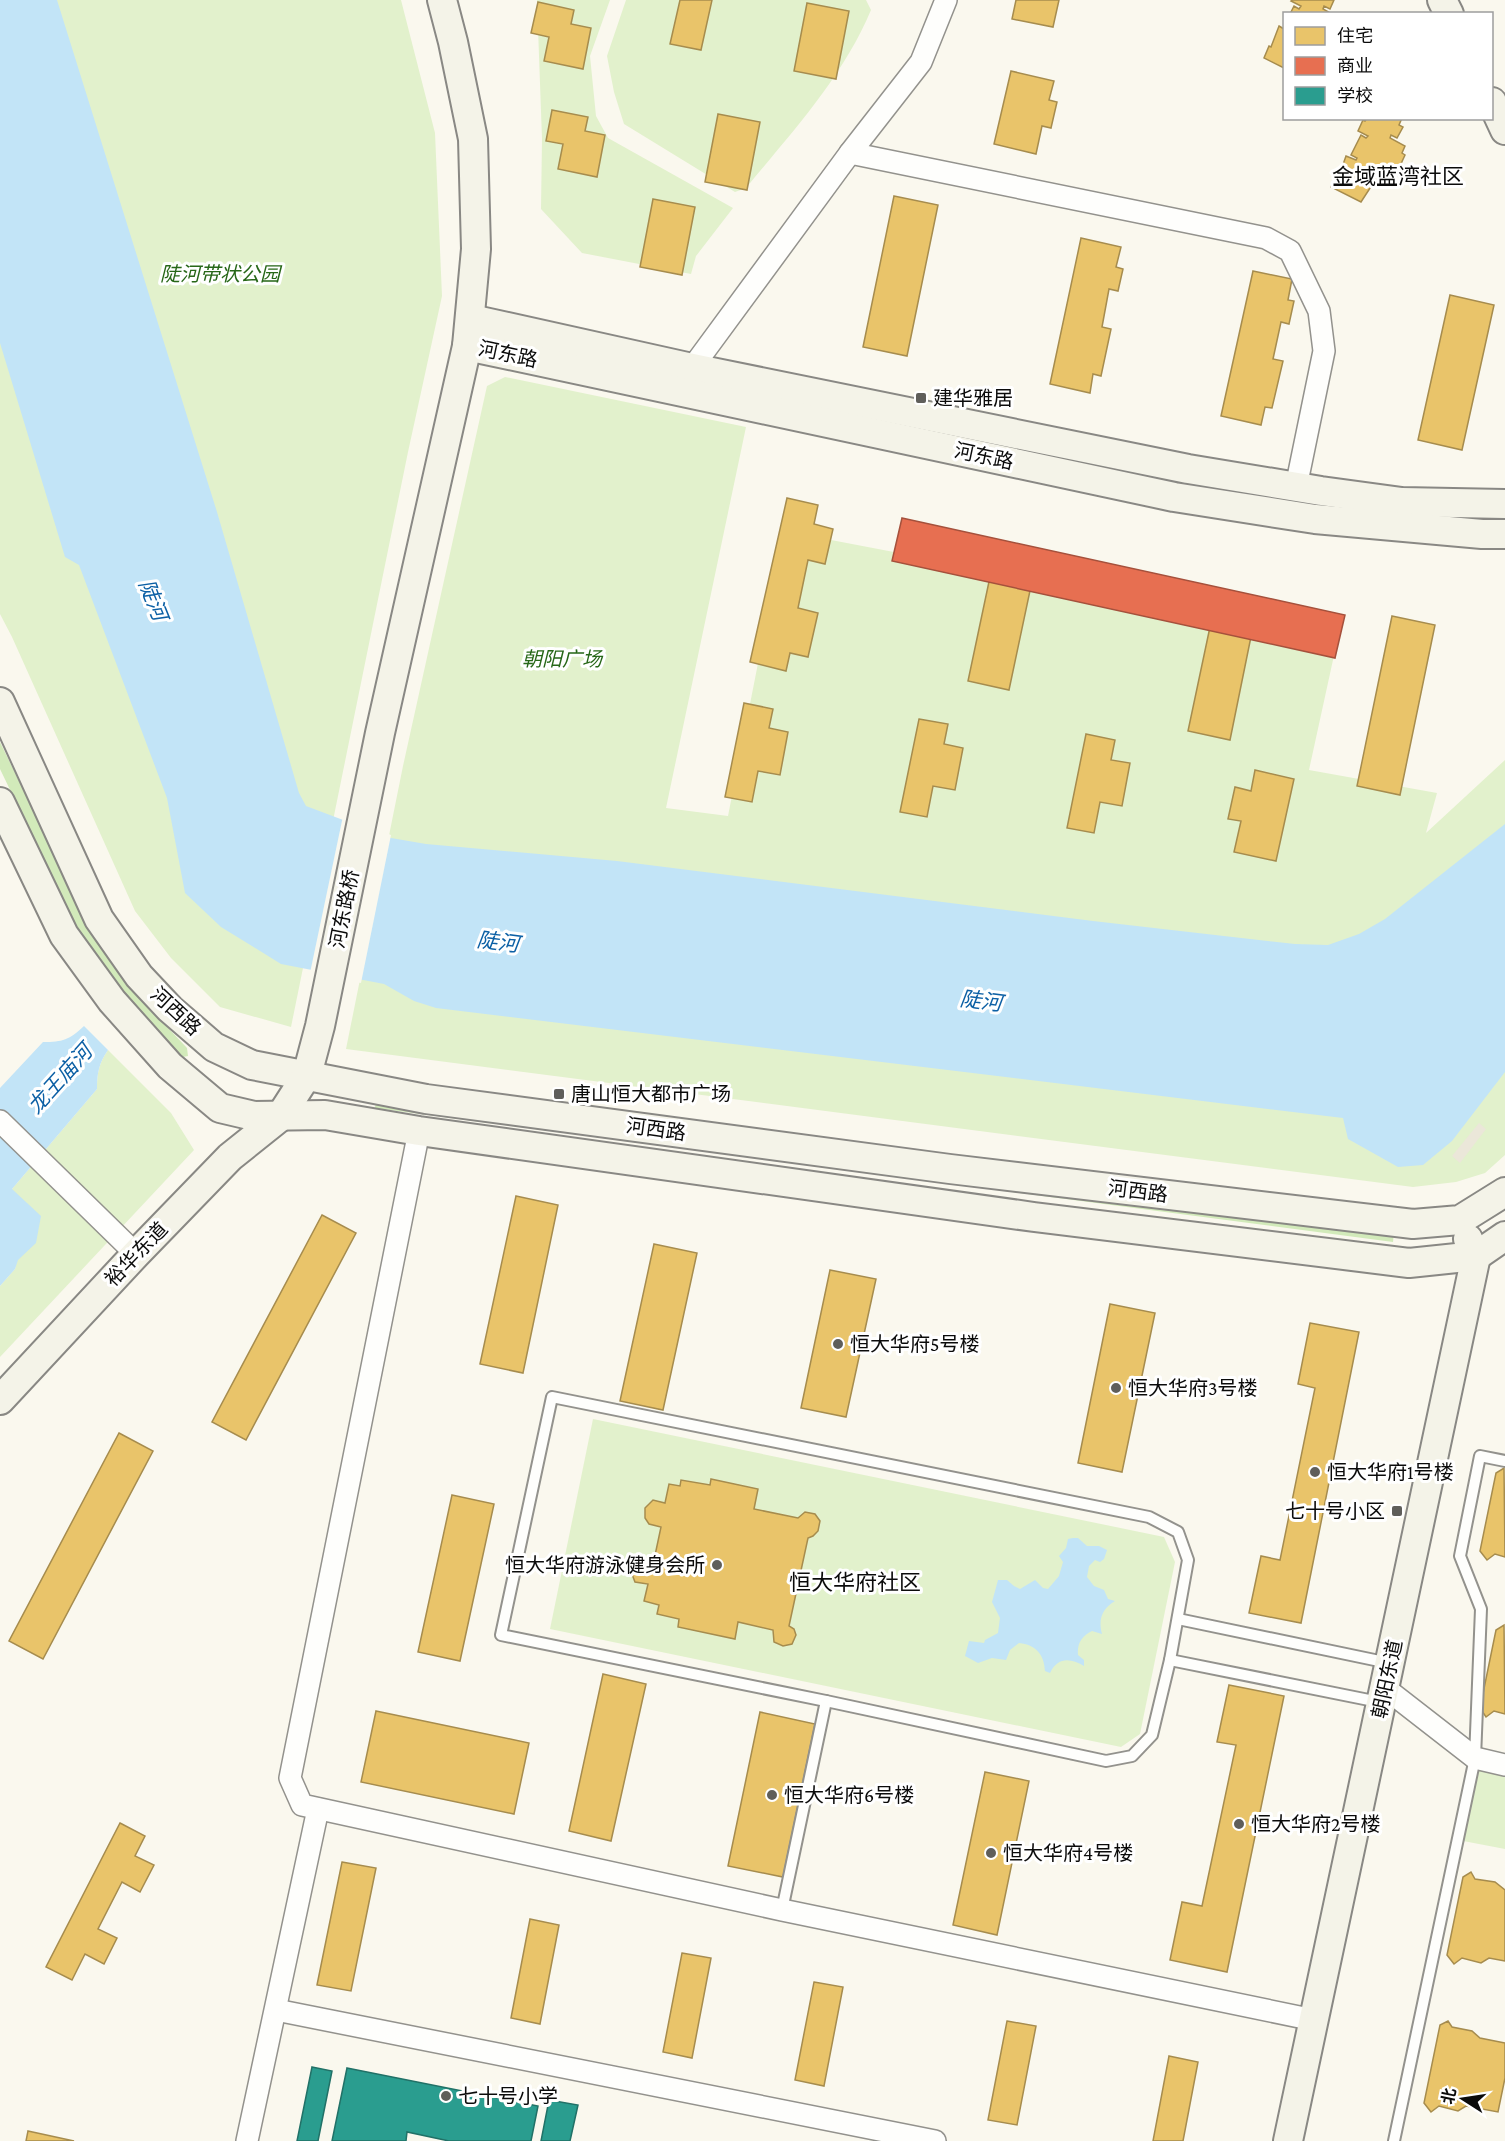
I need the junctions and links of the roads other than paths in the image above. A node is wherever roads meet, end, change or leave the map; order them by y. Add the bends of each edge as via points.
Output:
1 (442, 0) edge
2 (946, 0) edge
3 (1493, 106) edge
4 (1505, 130) edge
5 (850, 153) junction
6 (469, 333) junction
7 (692, 368) junction
8 (1296, 487) junction
9 (1505, 504) edge
10 (1505, 534) edge
11 (0, 702) edge
12 (367, 793) joint
13 (0, 802) edge
14 (307, 1075) junction
15 (280, 1117) junction
16 (0, 1121) edge
17 (419, 1131) junction
18 (1505, 1192) edge
19 (1460, 1220) junction
20 (1505, 1236) edge
21 (136, 1254) junction
22 (1476, 1256) junction
23 (0, 1400) edge
24 (1505, 1461) edge
25 (1178, 1619) junction
26 (1170, 1660) junction
27 (1386, 1684) junction
28 (826, 1701) junction
29 (1475, 1758) junction
30 (1505, 1765) edge
31 (318, 1809) junction
32 (782, 1910) junction
33 (276, 2010) junction
34 (1314, 2020) junction
35 (247, 2141) edge
36 (935, 2141) edge
37 (1288, 2141) edge
38 (1394, 2141) edge

1 - 6 street, 河东路 via 474,139 476,249
2 - 5 street via 921,62
3 - 4 street
5 - 7 street
5 - 8 street via 1266,238 1290,251 1318,311 1324,351
6 - 7 street, 河东路
6 - 10 street, 河东路 via 1174,497 1315,519
6 - 12 street, 河东路
7 - 8 street, 河东路 via 1188,469
8 - 9 street, 河东路 via 1402,502
11 - 14 street, 河西路 via 99,919 140,976 170,1009 214,1047 252,1065
12 - 14 street, 河东路桥 via 321,1026
13 - 15 street, 河西路 via 64,935 112,1001 170,1066 220,1108
14 - 15 street, 裕华东道
14 - 19 street, 河西路 via 426,1099 950,1169 1413,1224
15 - 17 street, 河西路 via 325,1115
15 - 21 street, 裕华东道 via 230,1157
16 - 21 street
17 - 22 street, 河西路 via 1034,1217 1398,1262
17 - 31 street via 290,1778 302,1805
18 - 19 street, 河西路
19 - 22 street
20 - 22 street, 河西路
21 - 23 street, 裕华东道
22 - 27 street, 朝阳东道
24 - 29 lane via 1480,1456 1460,1556 1481,1609
25 - 26 lane
25 - 27 lane
25 - 28 lane via 1188,1560 1178,1532 1149,1517 552,1397 501,1635
26 - 27 lane
26 - 28 lane via 1152,1735 1132,1756 1106,1761
27 - 29 street
27 - 34 street, 朝阳东道
28 - 32 lane
29 - 30 street
29 - 38 lane
31 - 32 street
31 - 33 street
32 - 34 street
33 - 35 street
33 - 36 street
34 - 37 street, 朝阳东道

